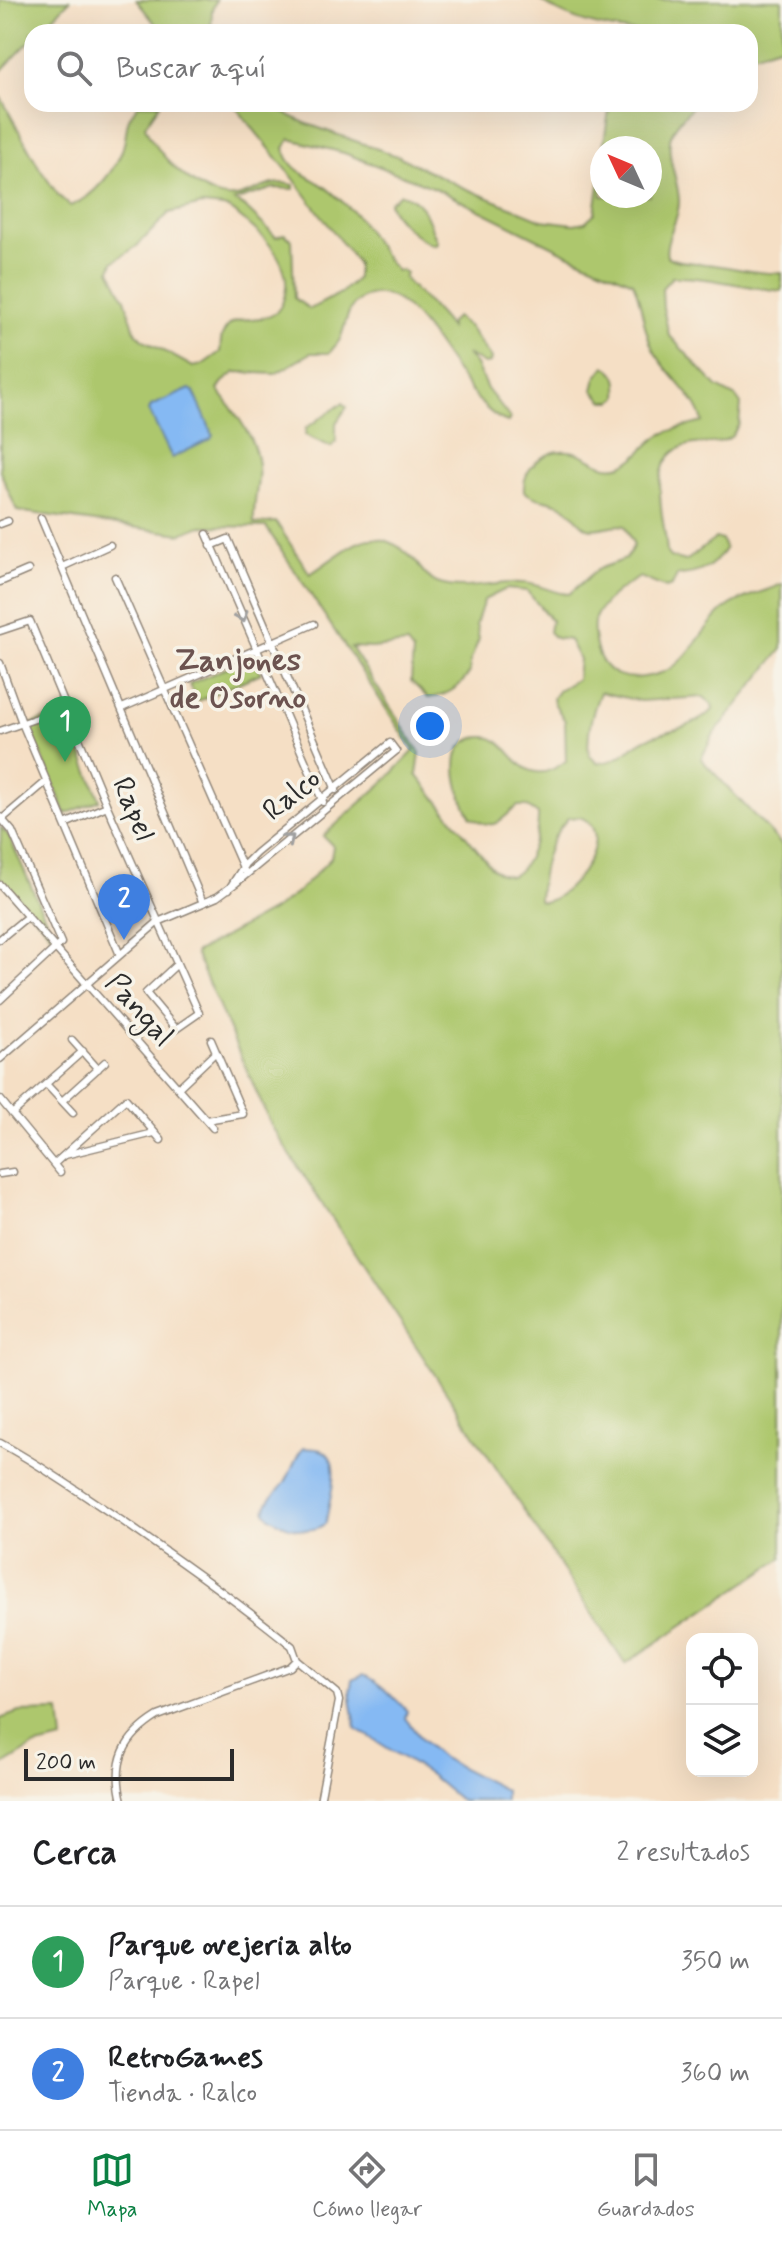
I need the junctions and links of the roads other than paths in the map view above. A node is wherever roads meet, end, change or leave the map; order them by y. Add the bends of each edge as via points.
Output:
1 (41, 518) dead end
2 (8, 521) dead end
3 (0, 524) edge
4 (207, 534) dead end
5 (110, 545) dead end
6 (211, 546) junction
7 (62, 567) junction
8 (28, 570) dead end
9 (115, 577) dead end
10 (0, 582) edge
11 (314, 624) dead end
12 (0, 631) edge
13 (272, 642) junction
14 (256, 649) junction
15 (0, 663) edge
16 (283, 669) junction
17 (267, 676) junction
18 (3, 679) edge
19 (163, 690) junction
20 (66, 708) junction
21 (122, 708) junction
22 (22, 723) junction
23 (0, 731) edge
24 (47, 781) junction
25 (335, 788) junction
26 (341, 797) junction
27 (321, 800) junction
28 (107, 806) junction
29 (327, 808) junction
30 (1, 819) edge
31 (65, 824) junction
32 (242, 867) junction
33 (247, 874) junction
34 (0, 885) edge
35 (229, 889) junction
36 (203, 903) junction
37 (28, 916) junction
38 (158, 922) junction
39 (0, 939) edge
40 (57, 949) junction
41 (120, 955) junction
42 (176, 965) junction
43 (87, 983) junction
44 (0, 1000) edge
45 (72, 1040) dead end
46 (211, 1040) dead end
47 (83, 1051) junction
48 (216, 1052) junction
49 (0, 1059) edge
50 (105, 1062) dead end
51 (98, 1069) junction
52 (46, 1084) junction
53 (178, 1088) junction
54 (0, 1099) edge
55 (62, 1101) junction
56 (73, 1113) dead end
57 (12, 1114) junction
58 (206, 1120) junction
59 (213, 1128) dead end
60 (154, 1133) junction
61 (161, 1140) dead end
62 (64, 1155) junction
63 (54, 1164) junction
64 (13, 1172) dead end
65 (60, 1172) dead end
66 (0, 1174) edge
67 (0, 1443) edge
68 (297, 1660) junction
69 (122, 1801) edge
70 (320, 1801) edge

1 - 7 street
2 - 3 street
4 - 6 street
5 - 7 street
6 - 13 street via 228,539
6 -> 14 street
7 - 21 street
8 - 10 street
9 - 19 street
11 - 13 street
12 - 20 street, Rapel via 30,621
13 - 14 street
13 - 16 street
14 - 17 street
14 - 19 street
15 - 18 street
16 - 17 street
16 - 25 street
17 - 27 street
18 - 22 street
19 - 21 street
19 - 32 street
20 - 22 street
20 - 28 street, Rapel
21 - 36 street
22 - 23 street
22 - 24 street
24 - 30 street
24 - 31 street
25 - 26 street
25 - 26 street, Ralco via 390,743 396,751
25 - 27 street, Ralco
26 - 29 street, Ralco
27 - 29 street
27 - 32 street, Ralco
28 - 31 street
28 - 38 street, Rapel
33 -> 29 street, Ralco
30 - 40 street via 12,831 61,943
31 - 41 street
32 - 33 street
32 - 35 street, Ralco
33 - 35 street, Ralco
34 - 37 street, Pangal
35 - 36 street, Ralco
36 - 38 street, Ralco
37 - 39 street
37 - 40 street, Pangal
38 - 41 street, Ralco
38 - 42 street, Rapel
40 - 43 street, Pangal
40 - 44 street
41 - 43 street, Ralco
42 - 42 street, Rapel via 199,1013 176,1029 146,993
43 - 49 street, Ralco
43 - 53 street, Pangal
45 - 47 street
46 - 48 street
47 - 51 street
47 - 52 street
48 - 53 street
48 - 58 street via 243,1114
50 - 51 street
51 - 55 street
52 - 55 street
52 - 57 street
53 - 58 street, Pangal
54 - 57 street
55 - 56 street
57 - 63 street
58 - 59 street, Pangal
60 - 61 street
60 - 62 street
60 - 62 street via 126,1099
62 - 63 street
63 - 65 street
64 - 66 street
67 - 68 street via 243,1605 292,1646
68 - 69 street via 143,1725 124,1747 118,1764
68 - 70 street via 330,1685 339,1701

